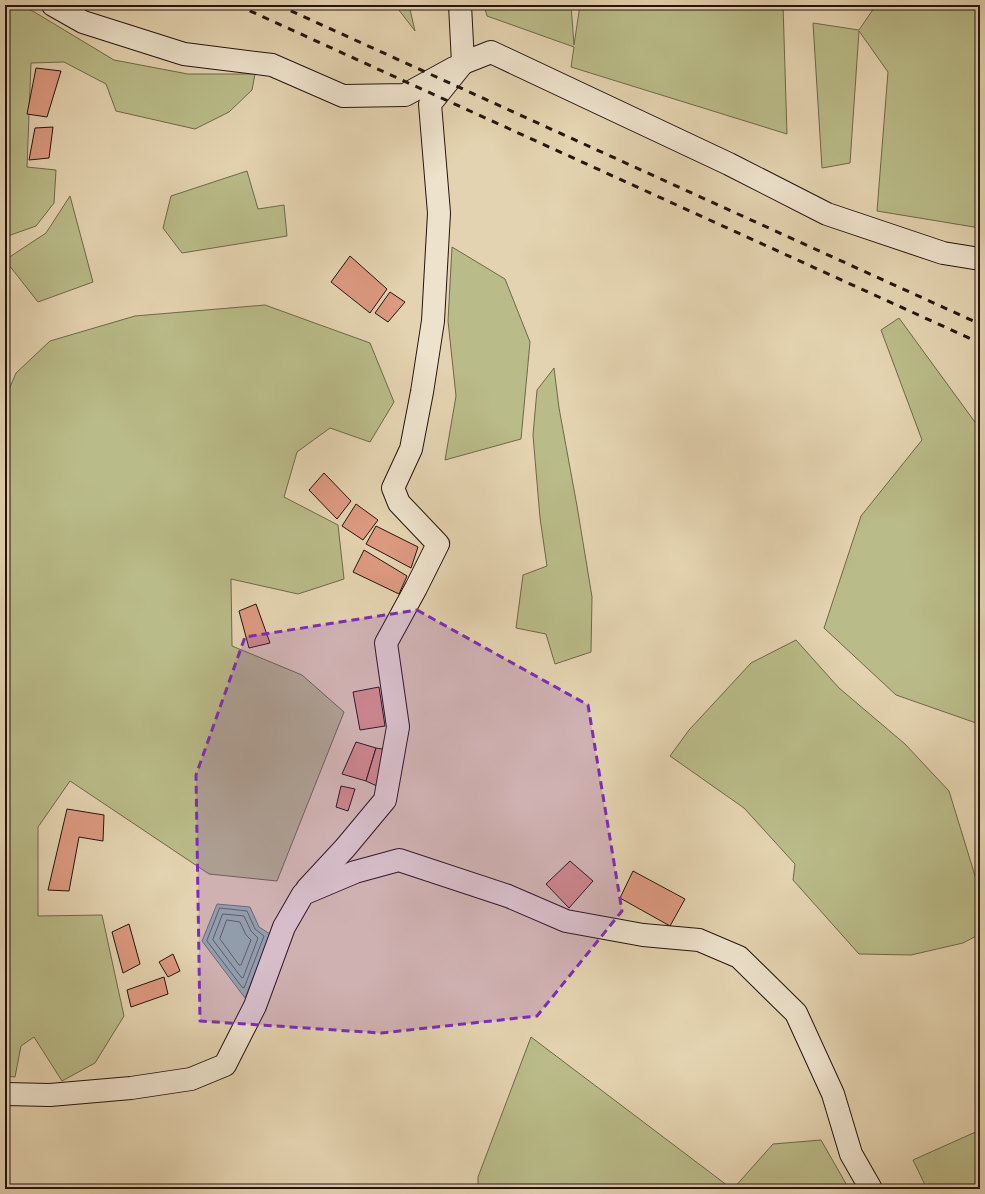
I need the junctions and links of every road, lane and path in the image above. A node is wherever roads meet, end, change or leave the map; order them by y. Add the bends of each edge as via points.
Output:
1 (53, 5) edge
2 (460, 5) edge
3 (463, 63) junction
4 (980, 259) edge
5 (302, 894) junction
6 (5, 1094) edge
7 (871, 1189) edge

1 - 3 street via 83,22 184,54 272,65 343,96 405,95
2 - 3 street
3 - 4 street via 491,52 729,164 827,214 943,253
3 - 5 street via 430,104 439,213 433,321 411,449 393,488 399,503 438,544 386,643 398,727 385,800
5 - 6 street via 284,927 255,1006 225,1065 191,1079 131,1088 50,1095
5 - 7 street via 355,872 399,860 508,896 566,921 643,935 699,940 739,958 796,1013 833,1094 851,1154

